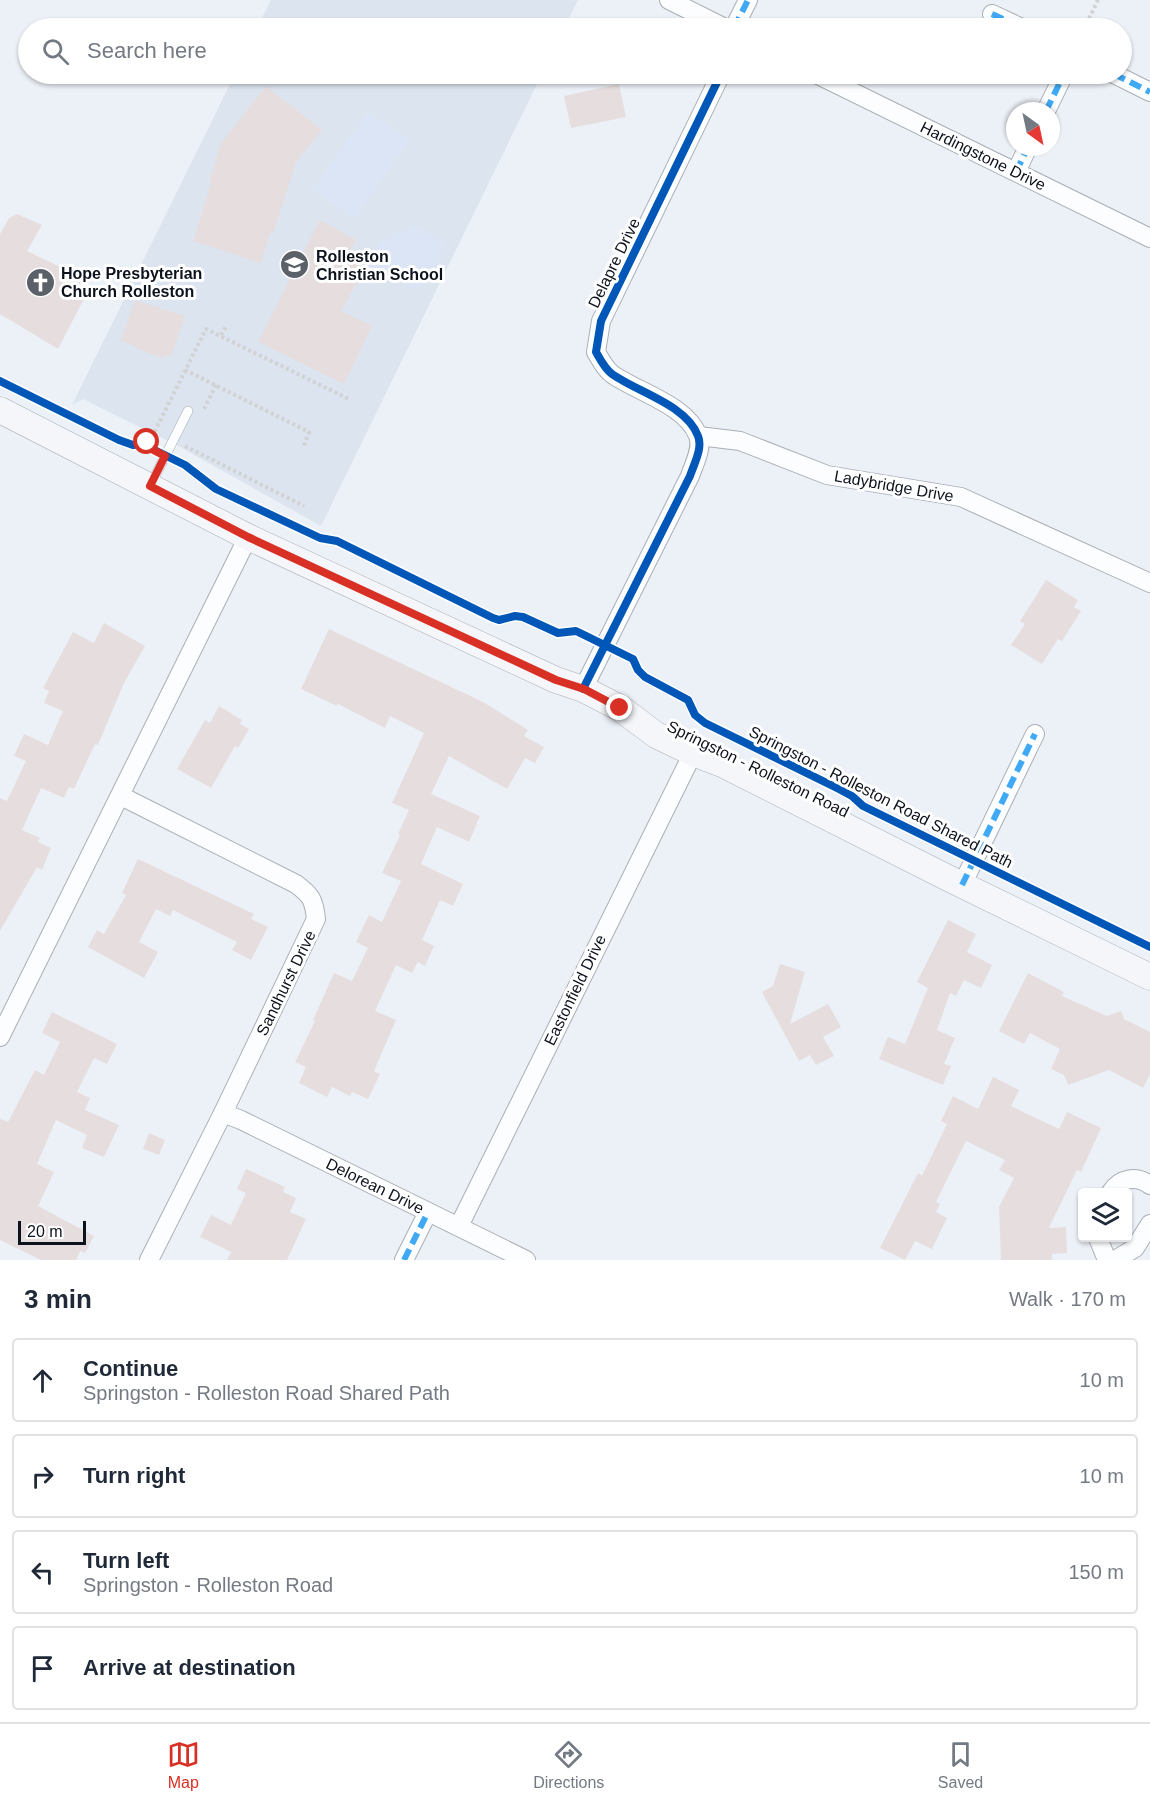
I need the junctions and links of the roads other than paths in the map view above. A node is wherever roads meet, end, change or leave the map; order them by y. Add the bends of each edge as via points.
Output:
1 (669, 0) edge
2 (748, 0) edge
3 (992, 14) dead end
4 (705, 18) edge
5 (739, 18) edge
6 (1001, 18) edge
7 (1132, 83) edge
8 (716, 84) edge
9 (836, 84) edge
10 (1059, 84) edge
11 (1150, 92) edge
12 (1050, 102) edge
13 (1024, 156) edge
14 (1016, 172) junction
15 (1150, 238) edge
16 (0, 410) edge
17 (188, 411) dead end
18 (699, 436) junction
19 (150, 486) junction
20 (248, 537) junction
21 (1150, 583) edge
22 (584, 689) junction
23 (1035, 734) dead end
24 (693, 753) junction
25 (121, 796) junction
26 (962, 885) junction
27 (1150, 977) edge
28 (0, 1037) edge
29 (223, 1113) junction
30 (1150, 1185) edge
31 (1115, 1188) edge
32 (428, 1212) junction
33 (1150, 1224) edge
34 (459, 1226) junction
35 (1100, 1242) edge
36 (149, 1260) edge
37 (404, 1260) edge
38 (526, 1260) edge
39 (1107, 1260) edge
40 (1115, 1260) edge

1 - 4 street
2 - 5 street
3 - 6 street
7 - 11 street
8 - 18 street, Delapre Drive via 601,321 596,352 609,373 672,407
9 - 14 street, Hardingstone Drive
10 - 12 street
13 - 14 street
14 - 15 street, Hardingstone Drive
16 - 19 main road, Springston - Rolleston Road
17 - 19 lane
18 - 21 street, Ladybridge Drive via 740,441 826,475 961,497
18 - 22 street via 699,450 690,476
19 - 20 main road, Springston - Rolleston Road
20 - 22 main road, Springston - Rolleston Road via 556,680
20 - 25 street
22 - 24 main road, Springston - Rolleston Road via 620,708 656,735
23 - 26 street
24 - 26 main road, Springston - Rolleston Road
24 - 34 street, Eastonfield Drive
25 - 28 street
25 - 29 street, Sandhurst Drive via 296,884 309,894 314,906 312,932
26 - 27 main road, Springston - Rolleston Road
29 - 32 street, Delorean Drive
29 - 36 street, Sandhurst Drive
30 - 31 street via 1136,1178
32 - 34 street, Delorean Drive
32 - 37 street
33 - 40 street via 1135,1248
34 - 38 street, Delorean Drive
35 - 39 street

